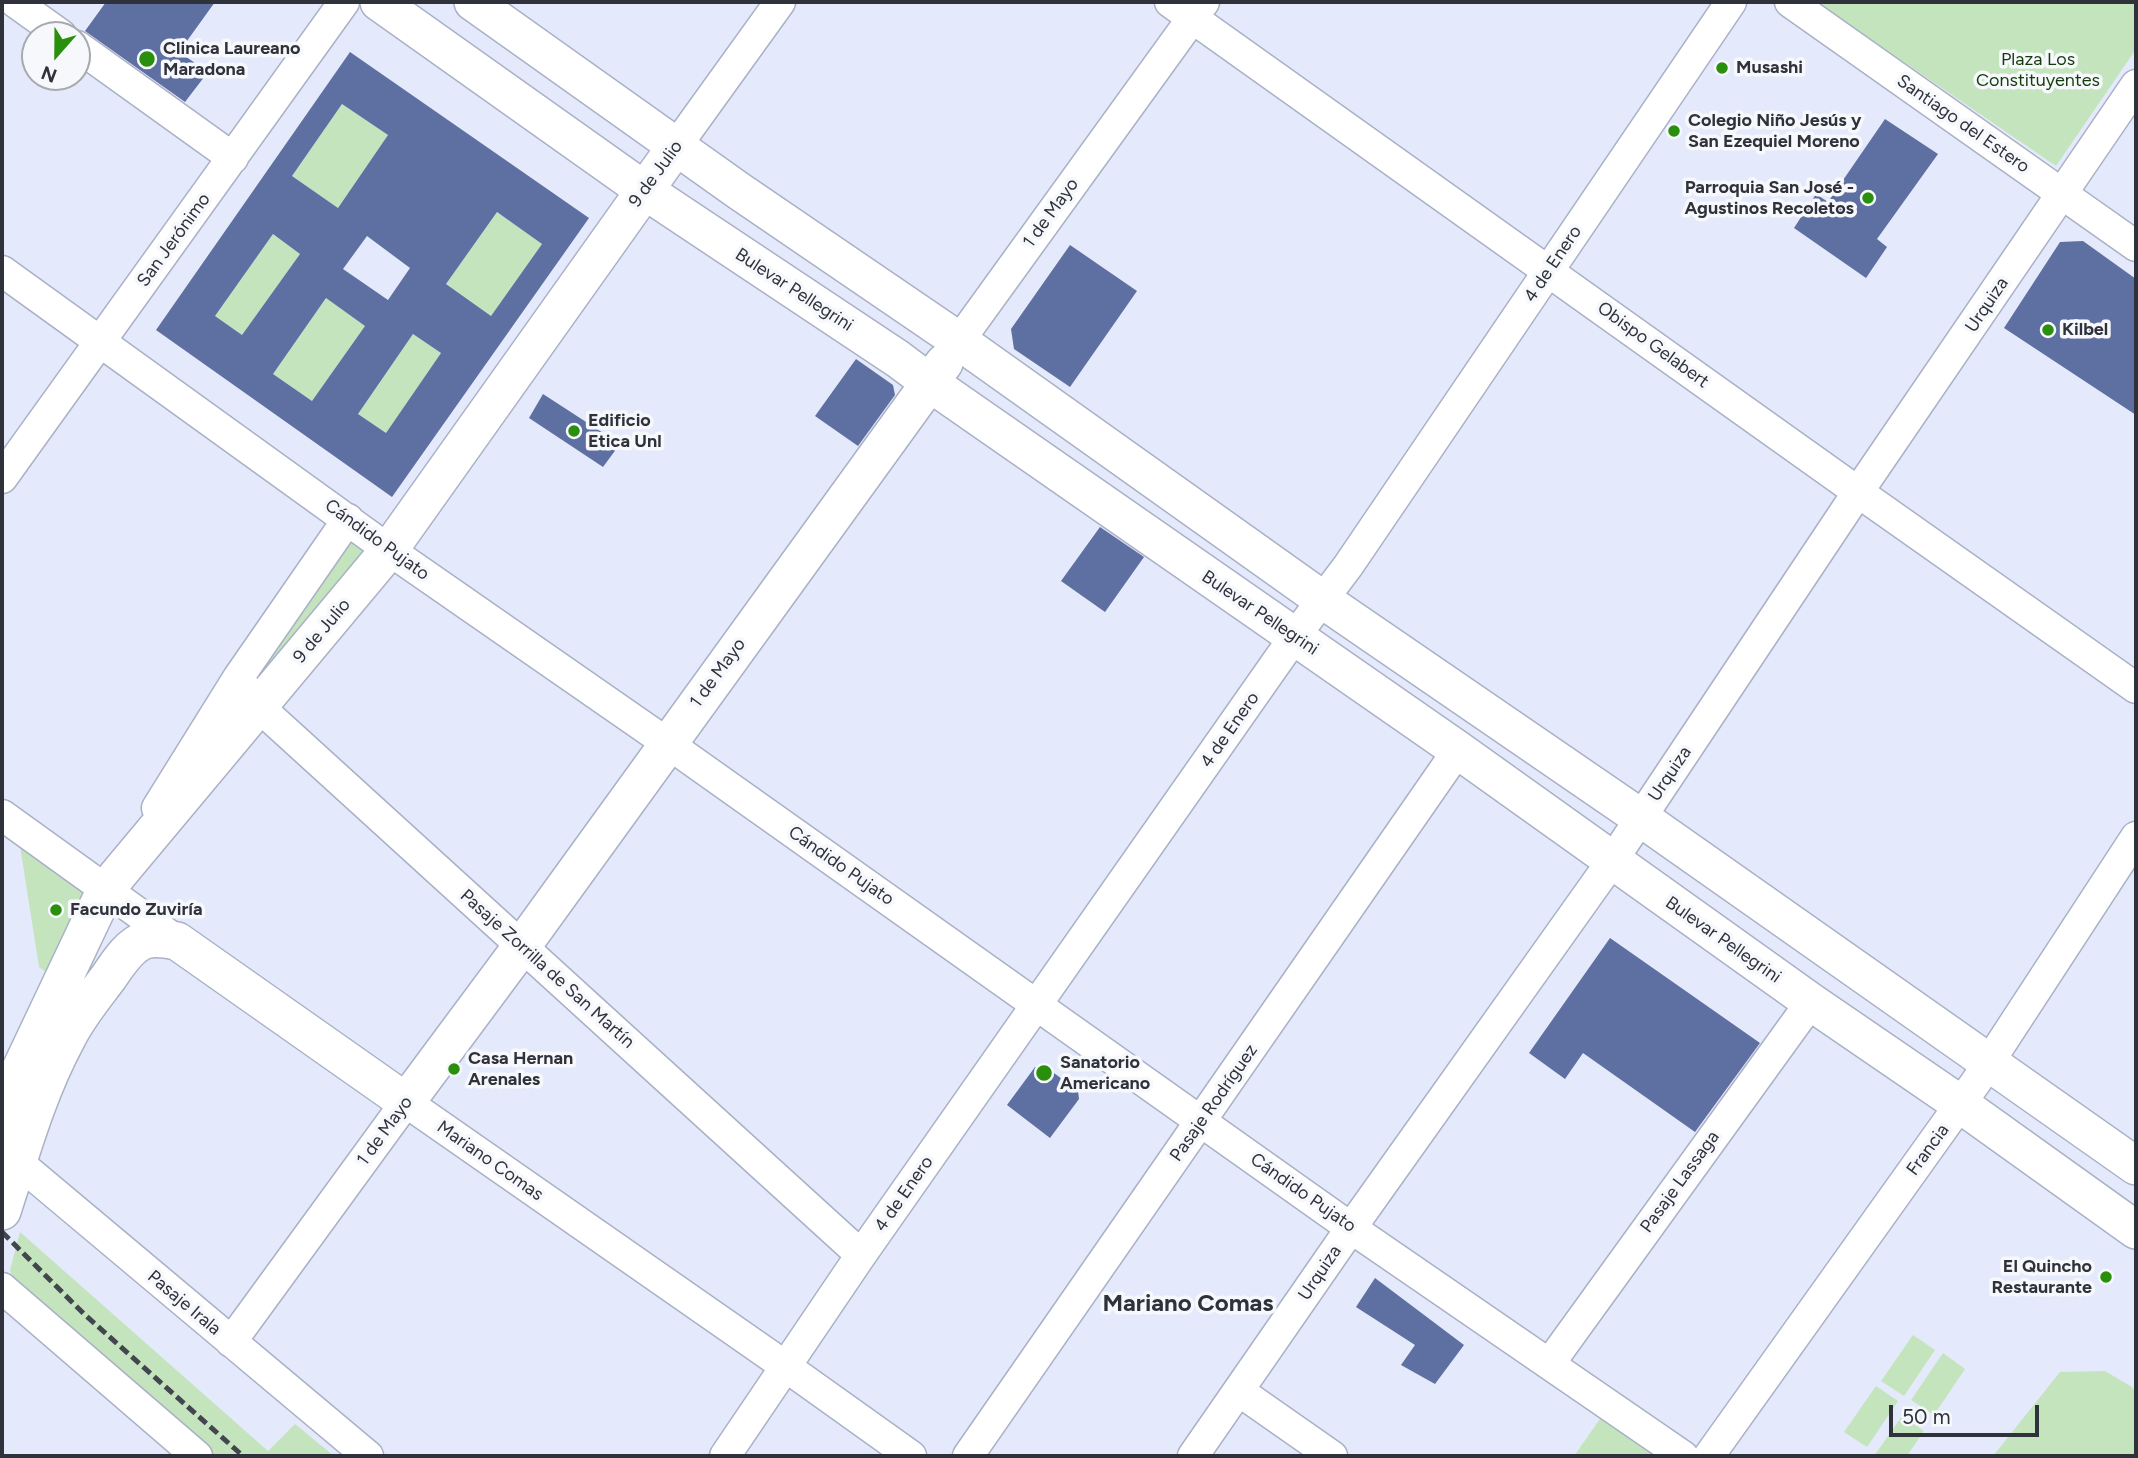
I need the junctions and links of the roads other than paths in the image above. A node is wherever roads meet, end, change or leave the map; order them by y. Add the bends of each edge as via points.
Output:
1 (15, 2) edge
2 (344, 2) edge
3 (379, 2) edge
4 (473, 2) edge
5 (780, 2) edge
6 (1731, 2) edge
7 (1790, 2) edge
8 (1189, 7) edge
9 (41, 21) edge
10 (91, 56) edge
11 (2136, 85) edge
12 (677, 145) junction
13 (233, 158) junction
14 (644, 190) junction
15 (2062, 194) junction
16 (2136, 247) edge
17 (1548, 270) junction
18 (2, 271) edge
19 (102, 341) junction
20 (959, 341) junction
21 (930, 383) junction
22 (2, 478) edge
23 (1858, 492) junction
24 (348, 519) junction
25 (389, 550) junction
26 (1323, 600) junction
27 (1296, 636) junction
28 (2136, 688) edge
29 (248, 693) junction
30 (667, 743) junction
31 (1458, 750) junction
32 (2, 815) edge
33 (1641, 818) junction
34 (2136, 837) edge
35 (1612, 861) junction
36 (106, 889) junction
37 (177, 941) junction
38 (522, 946) junction
39 (1811, 1002) junction
40 (1037, 1004) junction
41 (1988, 1064) junction
42 (406, 1102) junction
43 (1961, 1104) junction
44 (1202, 1121) junction
45 (2, 1122) edge
46 (10, 1156) edge
47 (2136, 1166) edge
48 (2, 1211) edge
49 (1351, 1228) junction
50 (2136, 1230) edge
51 (862, 1255) junction
52 (2, 1288) edge
53 (231, 1342) junction
54 (1550, 1363) junction
55 (785, 1366) junction
56 (1239, 1391) junction
57 (186, 1453) edge
58 (368, 1456) edge
59 (725, 1456) edge
60 (911, 1456) edge
61 (968, 1456) edge
62 (1193, 1456) edge
63 (1332, 1456) edge
64 (1683, 1456) edge
65 (1709, 1456) edge

1 - 9 street
2 - 13 street, San Jerónimo
3 - 14 main road, Bulevar Pellegrini
4 - 12 main road
5 - 12 street, 9 de Julio
6 - 17 street, 4 de Enero
7 - 15 street, Santiago del Estero
8 - 17 street, Obispo Gelabert
8 - 20 street, 1 de Mayo
10 - 13 street
11 - 15 street, Urquiza
12 - 14 main road, 9 de Julio
12 - 20 main road
13 - 19 street, San Jerónimo
14 - 21 main road, Bulevar Pellegrini
14 - 25 main road, 9 de Julio
15 - 16 street, Santiago del Estero
15 - 23 street, Urquiza
17 - 23 street, Obispo Gelabert
17 - 26 street, 4 de Enero
18 - 19 street, Cándido Pujato
19 - 22 street, San Jerónimo
19 - 24 street, Cándido Pujato
20 - 21 main road, 1 de Mayo
20 - 26 main road
21 - 27 main road, Bulevar Pellegrini
21 - 30 main road, 1 de Mayo
23 - 28 street, Obispo Gelabert
23 - 33 street, Urquiza
24 - 25 street, Cándido Pujato
24 - 29 street, 9 de Julio
25 - 29 main road, 9 de Julio
25 - 30 street, Cándido Pujato
26 - 27 street, 4 de Enero
26 - 33 main road
27 - 31 main road, Bulevar Pellegrini
27 - 40 street, 4 de Enero
29 - 36 main road, 9 de Julio
29 - 38 street, Pasaje Zorrilla de San Martín
30 - 38 main road, 1 de Mayo
30 - 40 street, Cándido Pujato
31 - 35 main road, Bulevar Pellegrini
31 - 44 street, Pasaje Rodríguez
32 - 36 street, Mariano Comas
33 - 35 street, Urquiza
33 - 41 main road
34 - 41 street, Francia
35 - 39 main road, Bulevar Pellegrini
35 - 49 street, Urquiza
36 - 37 street, Mariano Comas
36 - 45 main road, 9 de Julio via 17,1077
37 - 42 main road, Mariano Comas
37 - 46 main road via 143,940 129,950 78,1018
38 - 42 main road, 1 de Mayo
38 - 51 street, Pasaje Zorrilla de San Martín
39 - 43 main road, Bulevar Pellegrini
39 - 54 street, Pasaje Lassaga
40 - 44 street, Cándido Pujato
40 - 51 street, 4 de Enero
41 - 43 street, Francia
41 - 47 main road
42 - 53 street, 1 de Mayo
42 - 55 street, Mariano Comas
43 - 50 main road, Bulevar Pellegrini
43 - 65 street, Francia
44 - 49 street, Cándido Pujato
44 - 61 street, Pasaje Rodríguez
46 - 48 main road
46 - 53 street, Pasaje Irala
49 - 54 street, Cándido Pujato
49 - 56 street, Urquiza
51 - 55 street, 4 de Enero
52 - 57 street
53 - 58 street, Pasaje Irala
54 - 64 street, Cándido Pujato
55 - 59 street, 4 de Enero
55 - 60 street, Mariano Comas
56 - 62 street, Urquiza
56 - 63 street

